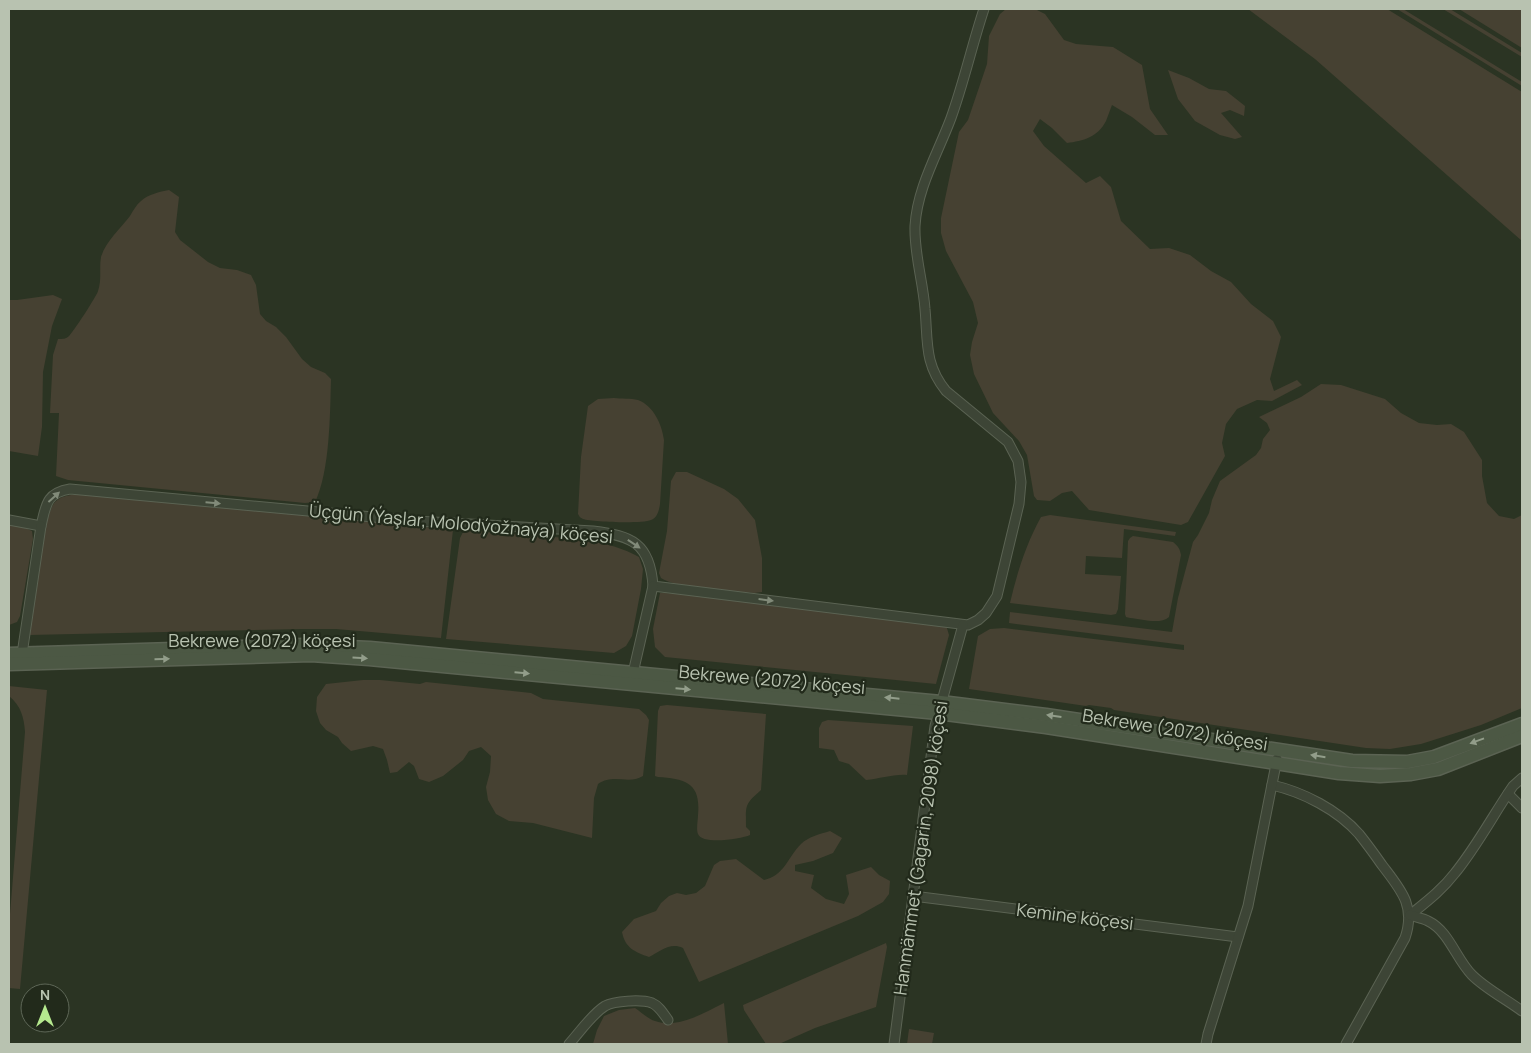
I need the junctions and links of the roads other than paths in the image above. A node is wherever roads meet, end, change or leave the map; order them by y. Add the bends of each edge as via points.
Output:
1 (984, 9) edge
2 (9, 520) edge
3 (41, 526) junction
4 (653, 586) junction
5 (963, 625) junction
6 (15, 654) edge
7 (9, 664) edge
8 (633, 673) junction
9 (940, 708) junction
10 (1522, 724) edge
11 (1522, 736) edge
12 (1279, 749) junction
13 (1277, 763) junction
14 (1522, 778) edge
15 (1272, 785) junction
16 (1508, 794) junction
17 (1522, 808) edge
18 (913, 896) junction
19 (1410, 916) junction
20 (1238, 937) junction
21 (1522, 1011) edge
22 (668, 1020) dead end
23 (570, 1044) edge
24 (894, 1044) edge
25 (1206, 1044) edge
26 (1346, 1044) edge

1 - 5 street via 958,96 924,184 916,225 928,352 933,372 946,392 1008,442 1020,471 1019,504 997,596 986,613
2 - 3 street
3 -> 4 street, Üçgün (Ýaşlar, Molodýožnaýa) köçesi via 49,498 61,490 70,489 416,521 593,532 619,536 635,543 650,563
3 - 6 street
4 -> 5 street
4 - 8 street
5 - 9 street, Hanmämmet (Gagarin, 2098) köçesi
6 - 8 main road, Bekrewe (2072) köçesi via 304,645 370,648
7 -> 9 main road, Bekrewe (2072) köçesi via 337,656
9 -> 8 main road, Bekrewe (2072) köçesi
12 -> 9 main road, Bekrewe (2072) köçesi via 1046,715
9 - 13 main road, Bekrewe (2072) köçesi
9 - 18 street, Hanmämmet (Gagarin, 2098) köçesi
10 -> 12 main road, Bekrewe (2072) köçesi via 1434,757 1407,762 1352,761
11 - 13 main road, Bekrewe (2072) köçesi via 1438,769 1411,774 1380,776
12 - 13 street
13 - 15 street
14 - 16 street
15 - 19 street via 1311,799 1359,834 1403,892
15 - 20 street via 1248,906
16 - 17 street
16 - 19 street via 1454,874
18 - 20 street, Kemine köçesi
18 - 24 street, Hanmämmet (Gagarin, 2098) köçesi
19 - 21 street via 1437,926 1474,977
19 - 26 street via 1405,938
20 - 25 street
22 - 23 street via 652,1003 611,1003 599,1011

